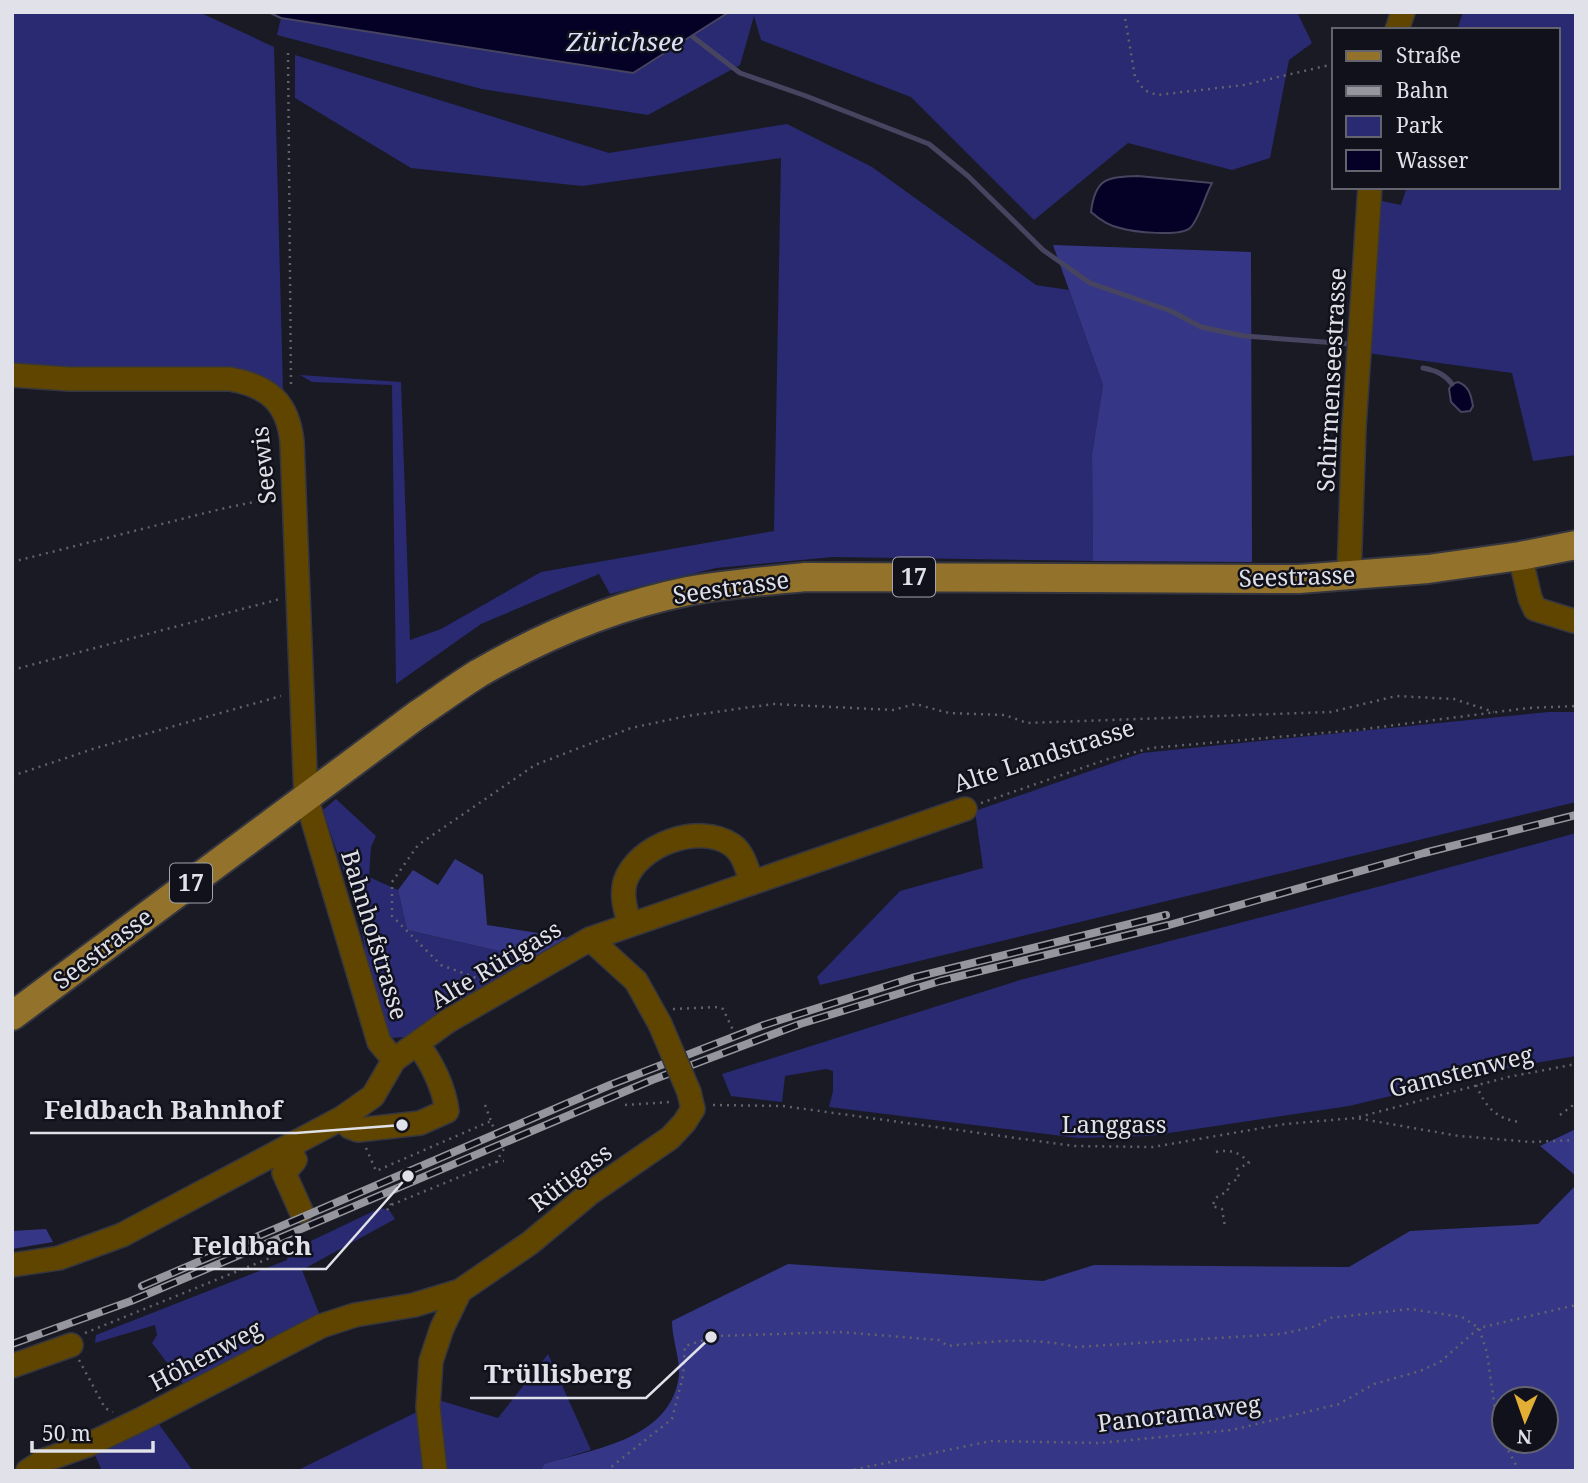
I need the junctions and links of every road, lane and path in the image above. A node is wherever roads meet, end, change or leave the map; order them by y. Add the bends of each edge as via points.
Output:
1 (1124, 12) edge
2 (288, 53) dead end
3 (1332, 64) edge
4 (1370, 189) edge
5 (12, 375) edge
6 (289, 421) junction
7 (294, 494) junction
8 (1576, 545) edge
9 (1520, 556) junction
10 (12, 562) edge
11 (1349, 576) junction
12 (297, 594) junction
13 (1574, 621) dead end
14 (12, 670) edge
15 (302, 691) junction
16 (1576, 706) edge
17 (1494, 712) junction
18 (12, 776) edge
19 (306, 797) junction
20 (965, 809) joint
21 (752, 883) junction
22 (630, 925) junction
23 (590, 939) junction
24 (483, 980) dead end
25 (12, 1016) edge
26 (663, 1018) junction
27 (733, 1030) dead end
28 (417, 1044) junction
29 (394, 1060) junction
30 (1576, 1064) edge
31 (1476, 1085) junction
32 (373, 1096) junction
33 (684, 1101) junction
34 (1576, 1103) edge
35 (485, 1105) dead end
36 (625, 1105) dead end
37 (1560, 1115) dead end
38 (1356, 1118) junction
39 (491, 1121) junction
40 (1522, 1122) dead end
41 (420, 1123) junction
42 (350, 1124) junction
43 (494, 1129) dead end
44 (1576, 1140) edge
45 (288, 1147) junction
46 (505, 1147) dead end
47 (1216, 1152) dead end
48 (504, 1161) dead end
49 (496, 1162) junction
50 (388, 1197) dead end
51 (391, 1205) junction
52 (387, 1210) dead end
53 (301, 1211) dead end
54 (1226, 1227) dead end
55 (281, 1250) dead end
56 (12, 1265) edge
57 (460, 1291) junction
58 (414, 1305) junction
59 (1576, 1305) edge
60 (442, 1328) junction
61 (1479, 1328) junction
62 (71, 1345) junction
63 (12, 1366) edge
64 (114, 1412) dead end
65 (29, 1471) edge
66 (435, 1471) edge
67 (606, 1471) edge
68 (847, 1471) edge
69 (1519, 1471) edge

1 - 3 path via 1135,77 1152,94 1232,88
2 - 6 path
4 - 11 street, Schirmenseestrasse
5 - 6 street, Seewis via 244,381 265,390
6 - 7 street, Seewis
7 - 10 path
7 - 12 street, Seewis
8 - 9 main road, Seestrasse / 17
9 - 11 main road, Seestrasse / 17
9 - 13 street via 1535,609
11 - 19 main road, Seestrasse / 17 via 1241,580 804,577 687,592 615,612 527,647 417,715
12 - 14 path
12 - 15 street, Seewis
15 - 18 path
15 - 19 street, Seewis
16 - 17 path, Alte Landstrasse
17 - 20 path, Alte Landstrasse via 1357,730 1151,748
17 - 24 path via 1454,699 1396,696 1331,712 1027,723 1005,715 949,713 915,704 893,710 773,704 631,728 536,765 418,845 392,882 392,916 440,965
19 - 25 main road, Seestrasse / 17
19 - 29 street, Bahnhofstrasse via 379,1042
20 - 21 street, Alte Landstrasse
21 - 22 street, Alte Landstrasse
21 - 22 street via 732,844 701,837 668,841 638,861 626,880 624,901
22 - 23 street, Alte Landstrasse
23 - 26 street via 626,961
23 - 28 street, Alte Rütigass via 499,990
26 - 27 path via 676,1008 718,1007
26 - 33 street, bridge
28 - 29 street, Alte Rütigass
28 - 41 street via 430,1061 447,1111
29 - 32 street
30 - 31 path, Gamstenweg
31 - 38 path, Gamstenweg
31 - 40 path via 1490,1111
32 - 41 street
32 - 42 street
33 - 36 path, Langgass
33 - 38 path, Langgass via 783,1106 1074,1146 1153,1147 1285,1124
33 - 57 street, Rütigass via 684,1123 662,1144
34 - 37 path
35 - 39 path
38 - 44 path, Langgass via 1459,1136 1531,1142
39 - 42 path via 376,1171
39 - 43 path
41 - 42 street
42 - 45 street
45 - 53 street via 295,1160 284,1173
45 - 56 street via 122,1235 59,1258
46 - 49 path
47 - 54 path via 1242,1155 1249,1163 1237,1169 1239,1178 1227,1185 1228,1191 1212,1206 1222,1209
48 - 49 path
49 - 51 path
50 - 51 path
51 - 52 path
55 - 62 path via 72,1338
57 - 58 street, Höhenweg
57 - 60 street, Rütigass
58 - 60 street
58 - 65 street, Höhenweg via 378,1309 321,1326 142,1419
59 - 61 path, Panoramaweg
60 - 66 street, Rütigass via 428,1385
61 - 67 path via 1462,1317 1410,1309 1329,1318 1317,1326 1281,1334 1076,1347 1016,1340 948,1346 939,1340 841,1332 717,1336 685,1346 672,1419
61 - 68 path, Panoramaweg via 1440,1362 1420,1371 1374,1384 1339,1404 1232,1430 1100,1443 991,1441
61 - 69 path via 1498,1431
62 - 63 street
62 - 64 path via 105,1408

